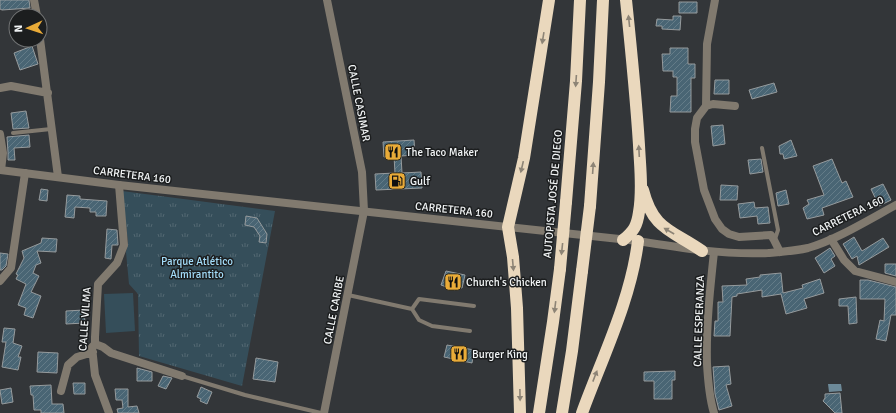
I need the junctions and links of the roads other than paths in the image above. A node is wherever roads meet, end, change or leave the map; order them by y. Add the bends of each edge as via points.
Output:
1 (327, 0) edge
2 (549, 0) edge
3 (580, 0) edge
4 (603, 0) edge
5 (626, 0) edge
6 (715, 0) edge
7 (41, 48) edge
8 (0, 88) edge
9 (48, 94) junction
10 (706, 106) junction
11 (735, 106) dead end
12 (52, 129) junction
13 (13, 133) dead end
14 (0, 134) edge
15 (762, 148) dead end
16 (0, 170) edge
17 (25, 173) junction
18 (58, 176) junction
19 (641, 180) junction
20 (119, 185) junction
21 (896, 205) edge
22 (364, 211) junction
23 (508, 227) junction
24 (831, 239) junction
25 (623, 240) junction
26 (774, 240) junction
27 (638, 241) junction
28 (708, 252) junction
29 (780, 252) junction
30 (0, 281) edge
31 (896, 282) edge
32 (348, 295) junction
33 (474, 306) dead end
34 (412, 309) junction
35 (470, 331) dead end
36 (95, 344) junction
37 (93, 352) junction
38 (182, 376) joint
39 (61, 391) dead end
40 (109, 413) edge
41 (323, 413) edge
42 (520, 413) edge
43 (539, 413) edge
44 (562, 413) edge
45 (582, 413) edge
46 (714, 413) edge

1 - 22 street, CALLE CASIMAR via 362,172
2 -> 23 highway via 524,158
3 -> 43 highway, AUTOPISTA JOSÉ DE DIEGO, bridge via 576,81 560,269
44 -> 4 highway, bridge via 590,206
19 -> 5 highway via 636,93
6 - 10 street via 708,44
7 - 9 street
8 - 9 street via 11,86
9 - 12 street
10 - 11 street
10 - 26 street via 697,118 695,142 704,190 715,219 729,234 739,237 771,235
12 - 13 lane
12 - 18 street
14 - 16 street via 3,153
15 - 26 lane via 778,230
16 - 17 street, CARRETERA 160
17 - 18 street, CARRETERA 160
17 - 30 street via 11,268
18 - 20 street, CARRETERA 160
19 - 25 highway via 640,212 637,222 633,232
28 -> 19 highway via 663,227 657,221 646,200
20 - 22 street, CARRETERA 160
20 - 36 street, CALLE VILMA via 124,245 117,263 98,284
21 - 24 street, CARRETERA 160
22 - 23 street, CARRETERA 160
22 - 32 street, CALLE CARIBE
23 - 25 street, CARRETERA 160
23 -> 42 highway via 517,308
24 - 29 street, CARRETERA 160 via 808,248
24 - 31 street via 844,260 855,271
25 - 27 street, CARRETERA 160
26 - 29 street
27 - 28 street, CARRETERA 160
45 -> 27 highway via 627,292
28 - 29 street, CARRETERA 160
28 - 46 street, CALLE ESPERANZA via 708,382
32 - 34 lane
32 - 41 street, CALLE CARIBE
33 - 34 lane via 419,299
34 - 35 lane via 419,320 432,326
36 - 37 street, CALLE VILMA via 92,347
36 - 38 street via 103,346 111,353
37 - 39 street via 77,357 68,365
37 - 40 street, CALLE VILMA via 95,375
38 - 41 lane via 245,395

